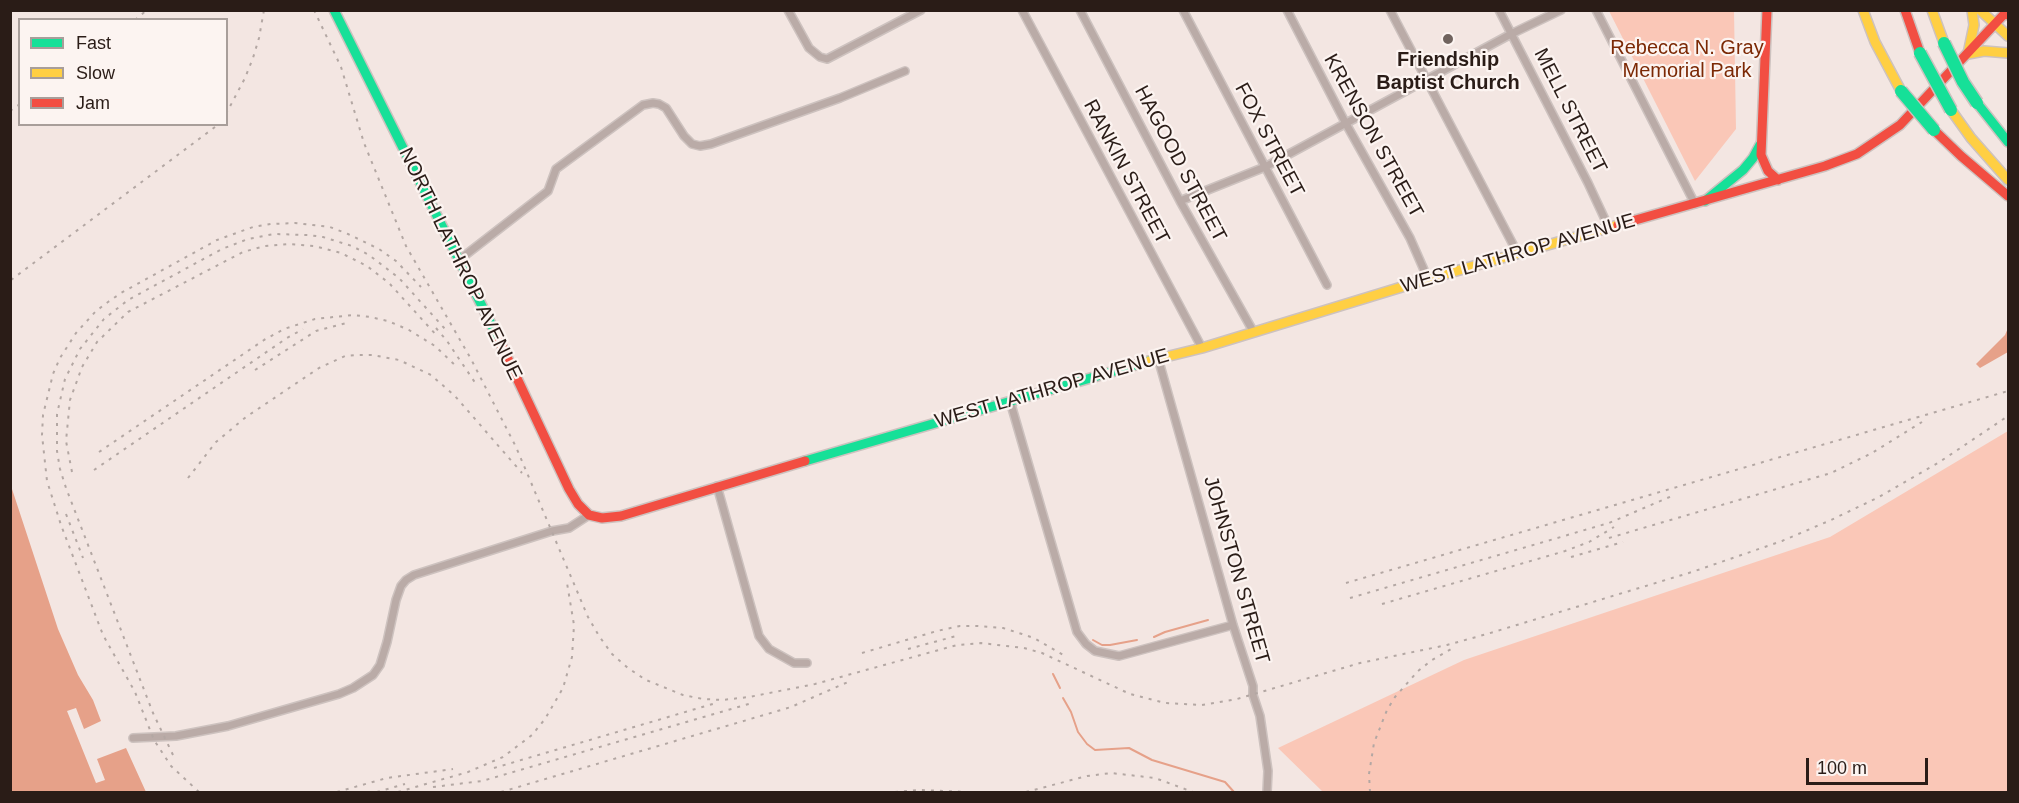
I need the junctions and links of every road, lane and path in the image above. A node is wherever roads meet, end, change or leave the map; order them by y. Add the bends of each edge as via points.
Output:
1 (334, 10) edge
2 (788, 10) edge
3 (921, 10) edge
4 (1023, 10) edge
5 (1080, 10) edge
6 (1183, 10) edge
7 (1287, 10) edge
8 (1390, 10) edge
9 (1499, 10) edge
10 (1561, 10) edge
11 (1596, 10) edge
12 (1767, 10) edge
13 (1863, 10) edge
14 (1905, 10) edge
15 (1932, 10) edge
16 (1972, 10) edge
17 (1980, 10) edge
18 (2007, 12) edge
19 (1995, 24) junction
20 (1511, 34) junction
21 (2008, 36) edge
22 (2008, 53) edge
23 (1968, 54) junction
24 (904, 71) dead end
25 (1425, 80) junction
26 (1344, 123) junction
27 (1762, 138) junction
28 (2008, 142) edge
29 (1265, 167) junction
30 (1778, 180) junction
31 (2008, 180) edge
32 (2008, 196) edge
33 (1180, 201) junction
34 (1700, 202) junction
35 (1609, 228) junction
36 (1518, 254) junction
37 (459, 260) junction
38 (1428, 279) junction
39 (1327, 285) dead end
40 (1253, 331) junction
41 (1202, 348) junction
42 (1158, 358) junction
43 (1010, 401) junction
44 (717, 486) junction
45 (589, 515) junction
46 (1233, 625) junction
47 (807, 663) dead end
48 (133, 738) dead end
49 (1267, 792) edge

1 - 37 main road, NORTH LATHROP AVENUE
2 - 3 street via 809,48 827,59
4 - 41 street, RANKIN STREET
5 - 33 street, HAGOOD STREET
6 - 29 street, FOX STREET
7 - 26 street, KRENSON STREET
8 - 25 street
9 - 20 street, MELL STREET
10 - 20 street
11 - 34 street
12 - 27 main road
13 - 32 main road, bridge via 1901,92 1934,130
14 - 31 main road, bridge via 1920,53 1951,110
15 - 28 main road, bridge via 1963,82
16 - 23 main road via 1974,25
17 - 19 main road
18 - 19 main road, WEST LATHROP AVENUE
19 - 21 main road
19 - 23 main road, WEST LATHROP AVENUE
20 - 25 street
20 - 35 street, MELL STREET
22 - 23 main road
23 - 30 main road, WEST LATHROP AVENUE via 1900,125 1880,140 1825,166
24 - 37 street via 840,98 700,146 684,136 666,108 653,103 643,105 556,169 548,190
25 - 26 street
25 - 36 street
26 - 29 street
26 - 38 street, KRENSON STREET via 1410,238
27 - 30 main road via 1764,164
27 - 34 main road via 1759,149 1743,170
29 - 33 street
29 - 39 street, FOX STREET
30 - 34 main road, WEST LATHROP AVENUE
33 - 40 street, HAGOOD STREET
34 - 35 main road, WEST LATHROP AVENUE
35 - 36 main road, WEST LATHROP AVENUE
36 - 38 main road, WEST LATHROP AVENUE
37 - 45 main road, NORTH LATHROP AVENUE via 569,489
38 - 40 main road, WEST LATHROP AVENUE
40 - 41 main road, WEST LATHROP AVENUE
41 - 42 main road, WEST LATHROP AVENUE
42 - 43 main road, WEST LATHROP AVENUE
42 - 46 street, JOHNSTON STREET
43 - 44 main road, WEST LATHROP AVENUE
43 - 46 street via 1077,632 1086,644 1095,651 1119,656
44 - 45 main road, WEST LATHROP AVENUE via 621,516
44 - 47 street via 759,636 769,649 795,663
45 - 48 street via 568,528 406,580 396,600 380,665 373,675 353,688 228,726 176,736
46 - 49 street, JOHNSTON STREET via 1260,716

